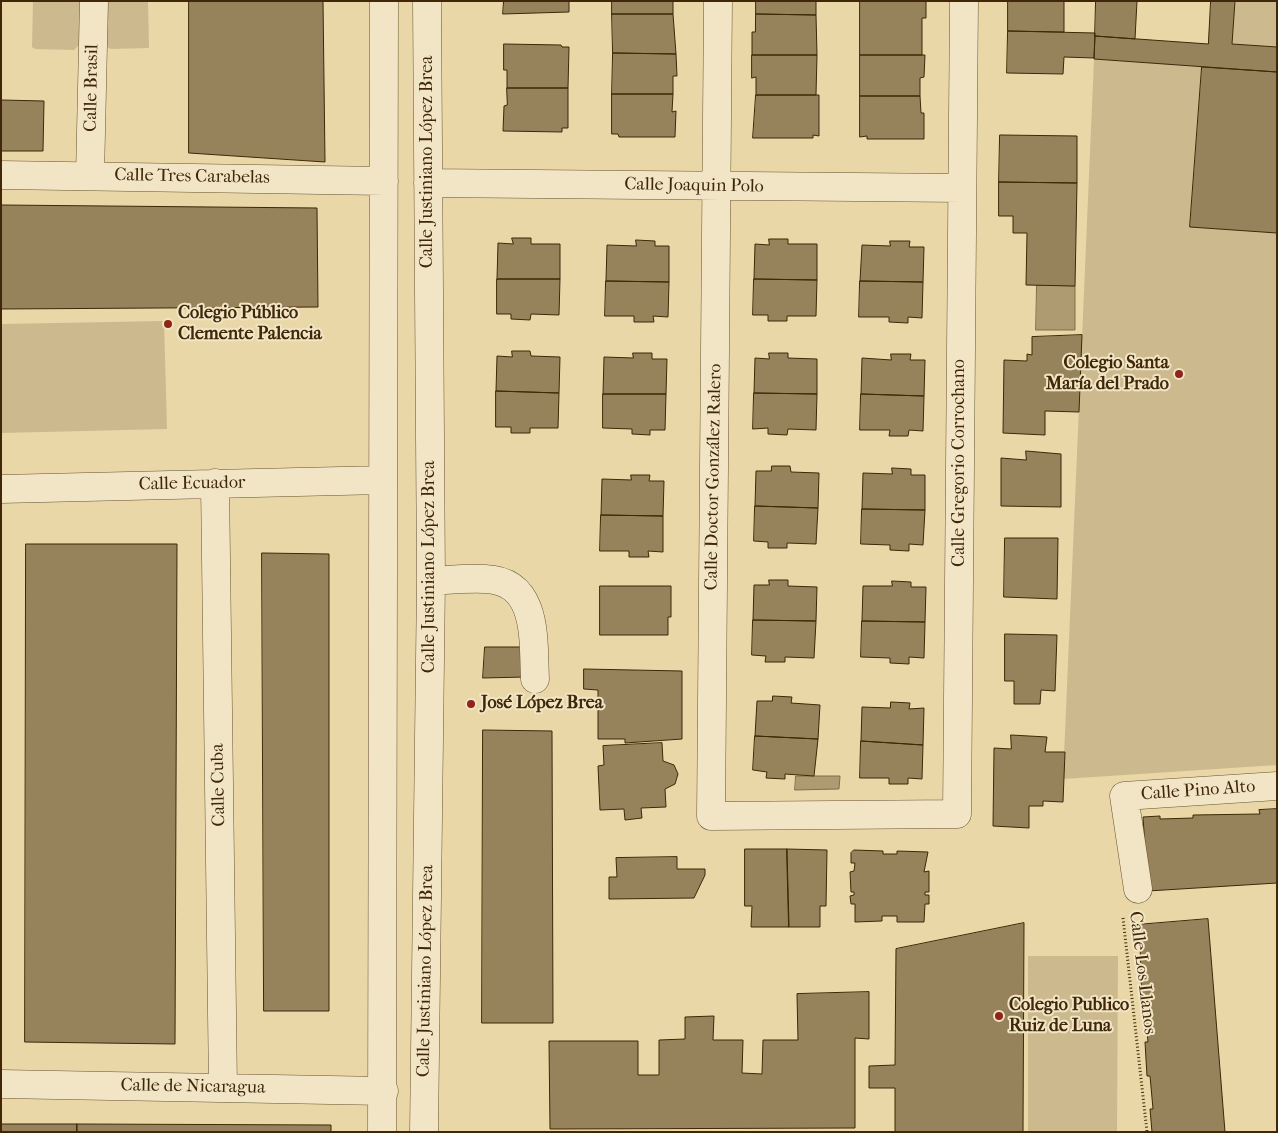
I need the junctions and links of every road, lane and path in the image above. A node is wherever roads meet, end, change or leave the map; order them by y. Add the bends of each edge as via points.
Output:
1 (94, 1) edge
2 (384, 1) edge
3 (427, 1) edge
4 (718, 1) edge
5 (964, 1) edge
6 (1, 175) edge
7 (90, 176) junction
8 (384, 180) junction
9 (428, 183) junction
10 (718, 186) junction
11 (961, 188) junction
12 (383, 480) junction
13 (215, 483) junction
14 (1, 489) edge
15 (431, 581) junction
16 (535, 679) dead end
17 (1277, 786) edge
18 (847, 814) joint
19 (1129, 899) joint
20 (1, 1084) edge
21 (223, 1088) junction
22 (384, 1091) junction
23 (382, 1132) edge
24 (424, 1132) edge
25 (1147, 1132) edge

1 - 7 street, Calle Brasil
2 - 8 street
3 - 9 street, Calle Justiniano López Brea
4 - 10 street, Calle Doctor González Ralero
5 - 11 street, Calle Gregorio Corrochano
6 - 7 street, Calle Tres Carabelas
7 - 8 street, Calle Tres Carabelas
8 - 12 street
9 - 10 street, Calle Joaquin Polo
9 - 15 street, Calle Justiniano López Brea
10 - 11 street, Calle Joaquin Polo
10 - 18 street, Calle Doctor González Ralero via 711,816
11 - 18 street, Calle Gregorio Corrochano via 957,814
12 - 13 street, Calle Ecuador
12 - 22 street
13 - 14 street, Calle Ecuador
13 - 21 street, Calle Cuba
15 - 16 street via 485,578 498,580 520,594 531,615
15 - 24 street, Calle Justiniano López Brea
17 - 19 street, Calle Pino Alto via 1124,796
19 - 25 path, Calle Los Llanos via 1125,927
20 - 21 street, Calle de Nicaragua
21 - 22 street, Calle de Nicaragua
22 - 23 street

